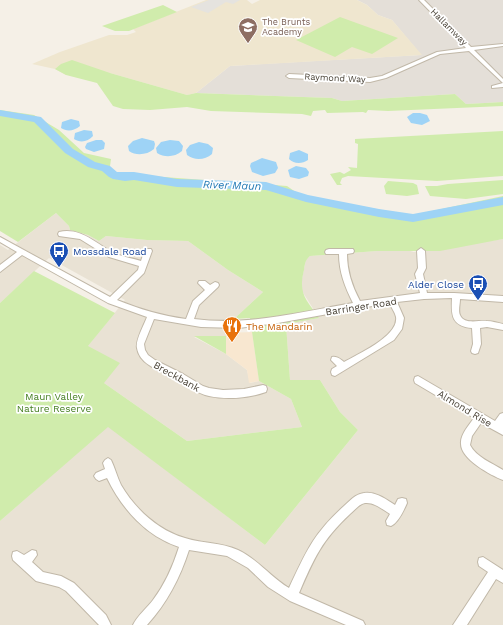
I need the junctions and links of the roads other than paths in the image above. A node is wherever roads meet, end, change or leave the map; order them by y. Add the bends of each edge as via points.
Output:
1 (421, 0) edge
2 (503, 45) edge
3 (470, 49) junction
4 (289, 76) dead end
5 (503, 82) edge
6 (503, 85) edge
7 (494, 87) dead end
8 (66, 236) dead end
9 (0, 239) edge
10 (22, 251) junction
11 (148, 251) dead end
12 (421, 251) dead end
13 (329, 252) dead end
14 (144, 264) junction
15 (0, 269) edge
16 (202, 283) dead end
17 (424, 296) junction
18 (456, 296) junction
19 (503, 299) edge
20 (392, 300) junction
21 (111, 302) junction
22 (359, 306) junction
23 (152, 315) junction
24 (189, 322) junction
25 (476, 326) junction
26 (503, 326) edge
27 (475, 351) dead end
28 (335, 360) dead end
29 (344, 367) junction
30 (335, 372) dead end
31 (418, 380) dead end
32 (257, 387) dead end
33 (480, 417) junction
34 (503, 417) edge
35 (500, 429) edge
36 (502, 472) edge
37 (99, 476) dead end
38 (396, 512) dead end
39 (185, 544) junction
40 (24, 558) dead end
41 (483, 562) dead end
42 (499, 574) edge
43 (292, 595) junction
44 (104, 625) edge
45 (139, 625) edge
46 (359, 625) edge
47 (459, 625) edge

1 - 3 street, Hallamway
2 - 3 street, Hallamway
3 - 4 street, Raymond Way via 439,53 384,77 370,80
3 - 5 street
6 - 7 street
8 - 14 street via 79,235 108,253
9 - 10 street, Barringer Road
10 - 15 street
10 - 21 street, Barringer Road
11 - 14 street
12 - 17 street via 422,268 419,274
13 - 22 street via 346,251 342,265
14 - 21 street via 141,271
16 - 24 street via 213,287 196,303
17 - 18 street, Barringer Road
17 - 20 street, Barringer Road
18 - 19 street, Barringer Road
18 - 25 street via 456,314 460,320
20 - 22 street, Barringer Road
20 - 29 street via 400,318 398,329 391,338
21 - 23 street, Barringer Road
22 - 24 street, Barringer Road via 257,323
23 - 24 street, Barringer Road
23 - 32 street, Breckbank via 140,344 144,357 152,363 209,392 244,393
25 - 26 street
25 - 27 street
28 - 29 street
29 - 30 street
31 - 33 street, Almond Rise via 424,388
33 - 35 street, Almond Rise
33 - 36 street via 465,440 466,447 469,454
34 - 35 street
37 - 39 street via 109,467 130,505 140,517 164,535
38 - 43 street via 378,500 370,498 362,498 354,504 329,526 320,539
39 - 43 street via 232,553 256,568 272,584
39 - 45 street via 179,566 168,589
40 - 44 street via 40,577 70,587 102,619
41 - 42 street
42 - 47 street
43 - 46 street

